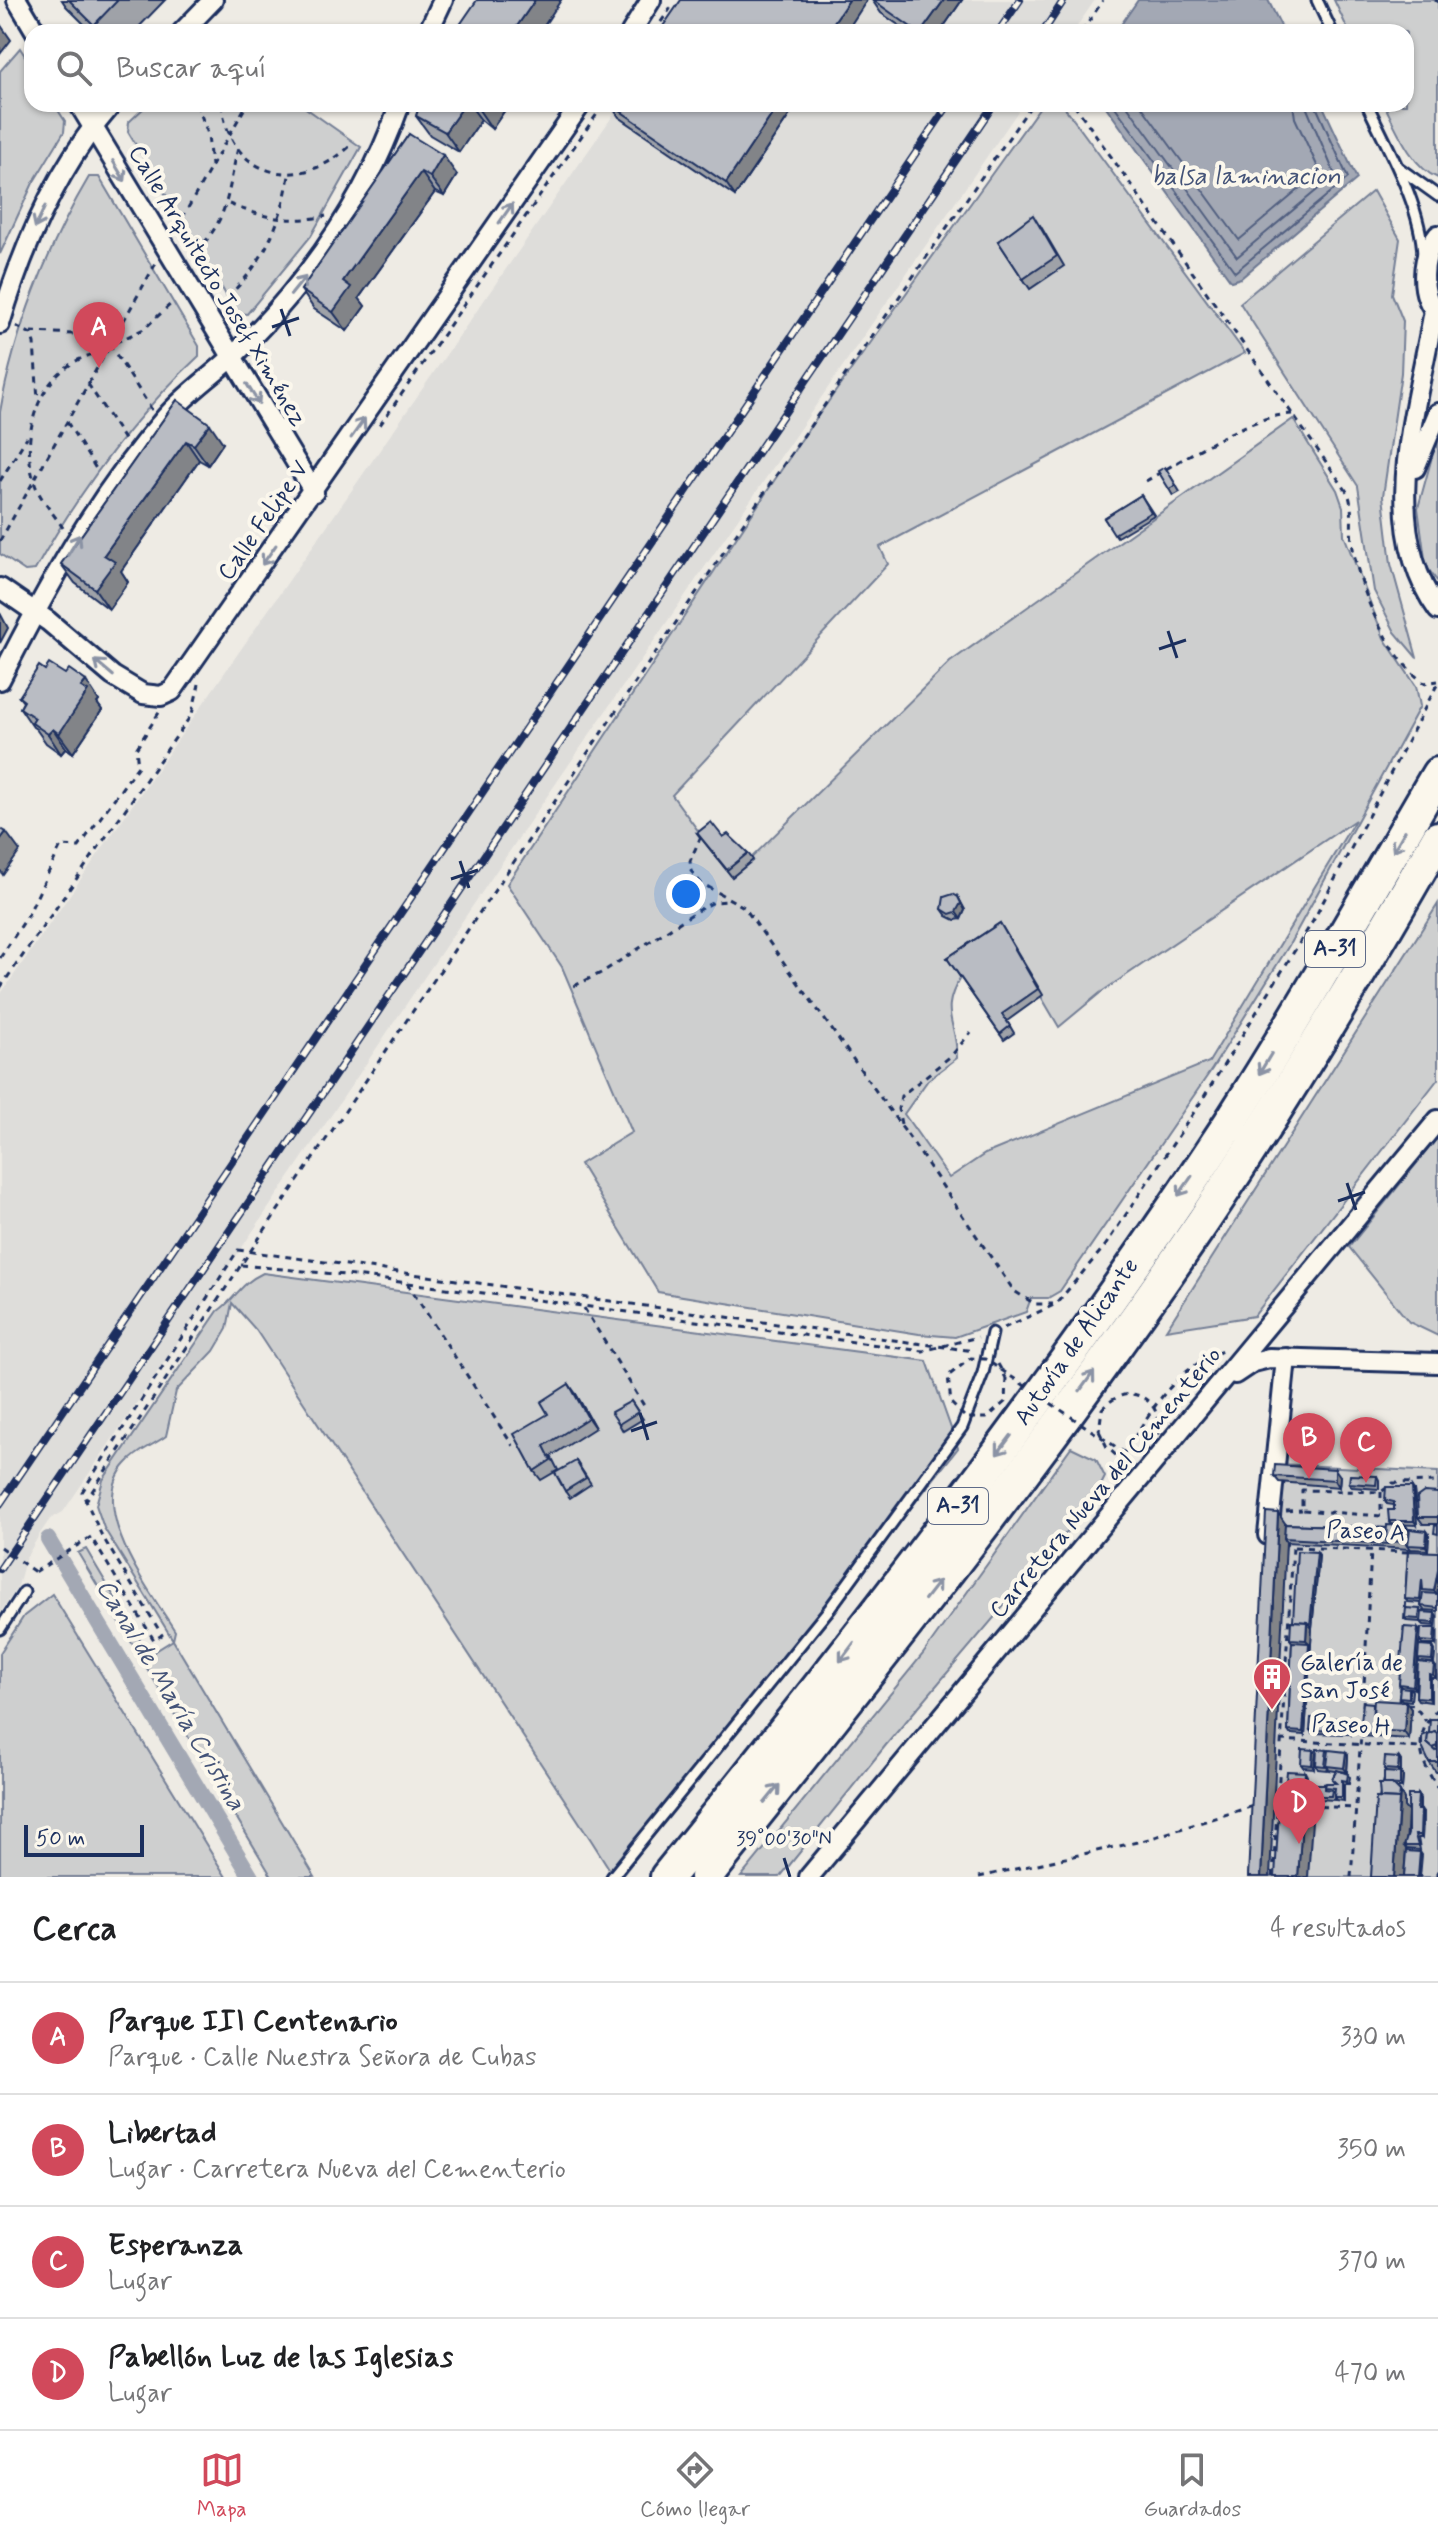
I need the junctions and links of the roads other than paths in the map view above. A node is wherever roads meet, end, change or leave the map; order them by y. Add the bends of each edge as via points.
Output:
1 (17, 0) edge
2 (213, 0) edge
3 (443, 0) edge
4 (651, 0) edge
5 (1317, 0) edge
6 (31, 24) edge
7 (190, 24) edge
8 (432, 24) edge
9 (636, 24) edge
10 (1328, 24) edge
11 (84, 112) edge
12 (106, 112) edge
13 (397, 112) edge
14 (576, 112) edge
15 (1371, 112) edge
16 (93, 128) junction
17 (1396, 163) junction
18 (1438, 196) edge
19 (1438, 235) edge
20 (1424, 271) junction
21 (1436, 312) edge
22 (1, 322) edge
23 (230, 359) junction
24 (1438, 413) edge
25 (1408, 485) junction
26 (314, 492) junction
27 (0, 588) edge
28 (1438, 610) edge
29 (35, 612) junction
30 (0, 680) edge
31 (1438, 774) edge
32 (1438, 838) edge
33 (1438, 873) edge
34 (1345, 1003) junction
35 (1438, 1120) edge
36 (992, 1333) road end
37 (1286, 1358) junction
38 (1438, 1363) edge
39 (1225, 1378) junction
40 (1267, 1547) edge
41 (24, 1592) dead end
42 (0, 1629) edge
43 (612, 1877) edge
44 (667, 1877) edge
45 (706, 1877) edge
46 (809, 1877) edge

1 - 6 street
2 - 7 street
3 - 8 street
4 - 9 street
5 - 10 lane
11 - 16 street, Calle Arquitecto Josef Ximénez
12 - 16 street
23 -> 13 street via 298,289 343,225
26 -> 14 street, Calle Felipe V
15 - 17 lane
16 -> 22 street via 17,266
16 -> 23 street, Calle Arquitecto Josef Ximénez
17 - 18 lane
17 - 20 lane via 1419,228
19 - 20 street
20 - 21 street
21 - 25 street via 1416,407
23 -> 26 street, Calle Arquitecto Josef Ximénez
29 -> 23 street via 121,472 168,414
24 - 25 street
25 - 28 street via 1408,549
26 -> 29 street, Calle Felipe V via 172,691 161,696 143,694 113,676
27 - 29 street
29 - 30 street
31 -> 44 highway, Autovía de Alicante / A-31 via 1230,1122 1035,1404 839,1664
32 - 34 highway, Autovía de Alicante / A-31
33 - 34 highway via 1384,957
45 -> 34 highway, Autovía de Alicante / A-31 via 1056,1425 1203,1221
35 - 39 street, Carretera Nueva del Cementerio
36 - 43 lane via 962,1427 830,1608
37 - 38 street
37 - 39 street via 1253,1362
37 - 40 street
39 - 46 street, Carretera Nueva del Cementerio
41 - 42 lane

